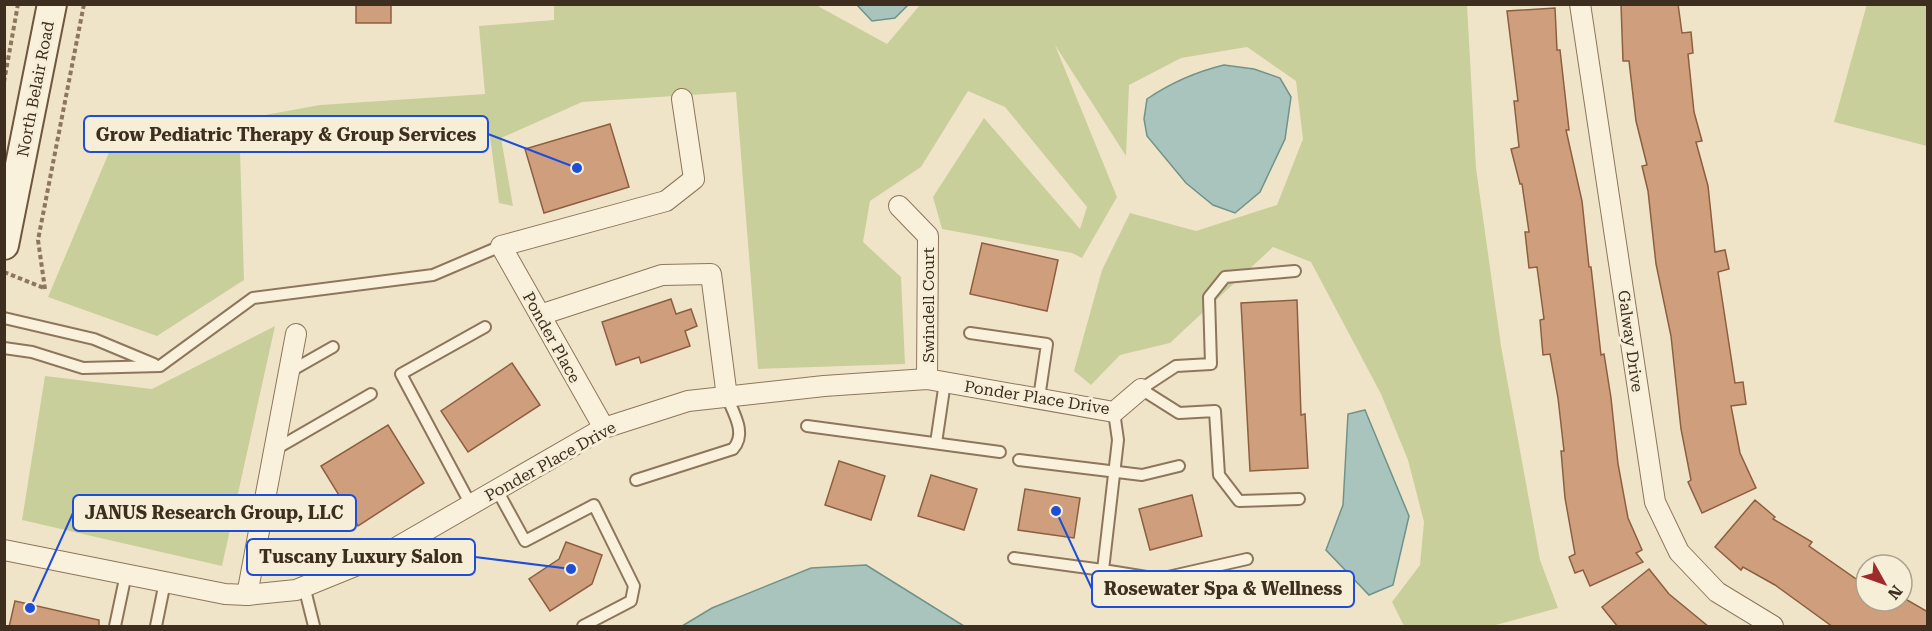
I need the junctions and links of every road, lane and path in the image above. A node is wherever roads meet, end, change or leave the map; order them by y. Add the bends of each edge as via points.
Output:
1 (18, 4) edge
2 (52, 4) edge
3 (84, 4) edge
4 (1580, 4) edge
5 (4, 82) edge
6 (682, 99) dead end
7 (899, 206) dead end
8 (4, 244) edge
9 (501, 246) junction
10 (4, 272) edge
11 (1295, 272) dead end
12 (540, 315) junction
13 (4, 318) edge
14 (485, 327) dead end
15 (970, 333) dead end
16 (296, 334) dead end
17 (333, 347) dead end
18 (4, 348) edge
19 (160, 366) junction
20 (289, 372) junction
21 (936, 381) junction
22 (1141, 389) junction
23 (371, 394) dead end
24 (727, 397) junction
25 (1039, 398) junction
26 (1114, 412) junction
27 (807, 426) dead end
28 (604, 428) junction
29 (936, 443) junction
30 (274, 451) junction
31 (1000, 452) dead end
32 (1019, 460) dead end
33 (1179, 466) dead end
34 (1114, 473) junction
35 (636, 480) dead end
36 (497, 490) junction
37 (1299, 499) dead end
38 (471, 505) junction
39 (334, 508) dead end
40 (260, 522) junction
41 (4, 550) edge
42 (1014, 558) dead end
43 (1246, 559) dead end
44 (1103, 570) junction
45 (126, 574) junction
46 (165, 582) junction
47 (304, 586) junction
48 (247, 596) junction
49 (116, 627) edge
50 (156, 627) edge
51 (314, 627) edge
52 (583, 627) edge
53 (1773, 627) edge

1 - 5 path
2 - 8 main road, North Belair Road
3 - 10 path via 38,240 45,289
4 - 53 street, Galway Drive via 1654,502 1678,552 1717,592
6 - 9 street via 694,178 666,201
7 - 21 street, Swindell Court via 928,236
9 - 12 street, Ponder Place
9 - 19 lane via 433,275 253,298
11 - 22 lane via 1225,277 1209,297 1211,364 1176,366
12 - 24 street via 662,275 711,274
12 - 28 street, Ponder Place
13 - 19 lane via 94,339
14 - 38 lane via 401,374
15 - 25 lane via 1047,344
16 - 20 street
17 - 20 lane
18 - 19 lane via 83,368
20 - 30 street
21 - 24 street, Ponder Place Drive
21 - 25 street, Ponder Place Drive
21 - 29 lane
22 - 26 street, Ponder Place Drive
22 - 37 lane via 1179,414 1215,411 1219,475 1239,501
23 - 30 lane
24 - 28 street, Ponder Place Drive via 688,401
24 - 35 lane via 740,431 733,449
25 - 26 street, Ponder Place Drive
26 - 34 lane via 1118,440
27 - 29 lane
28 - 36 street, Ponder Place Drive
29 - 31 lane
30 - 40 street
32 - 34 lane
33 - 34 lane via 1142,475
34 - 44 lane
36 - 38 street, Ponder Place Drive
36 - 52 lane via 525,541 594,505 634,586 631,601
38 - 47 street, Ponder Place Drive via 387,553
39 - 40 lane via 286,523
40 - 48 street
41 - 45 street, Ponder Place Drive
42 - 44 lane
43 - 44 lane via 1159,579
45 - 46 street, Ponder Place Drive
45 - 49 lane
46 - 48 street, Ponder Place Drive
46 - 50 lane
47 - 48 street, Ponder Place Drive
47 - 51 lane

